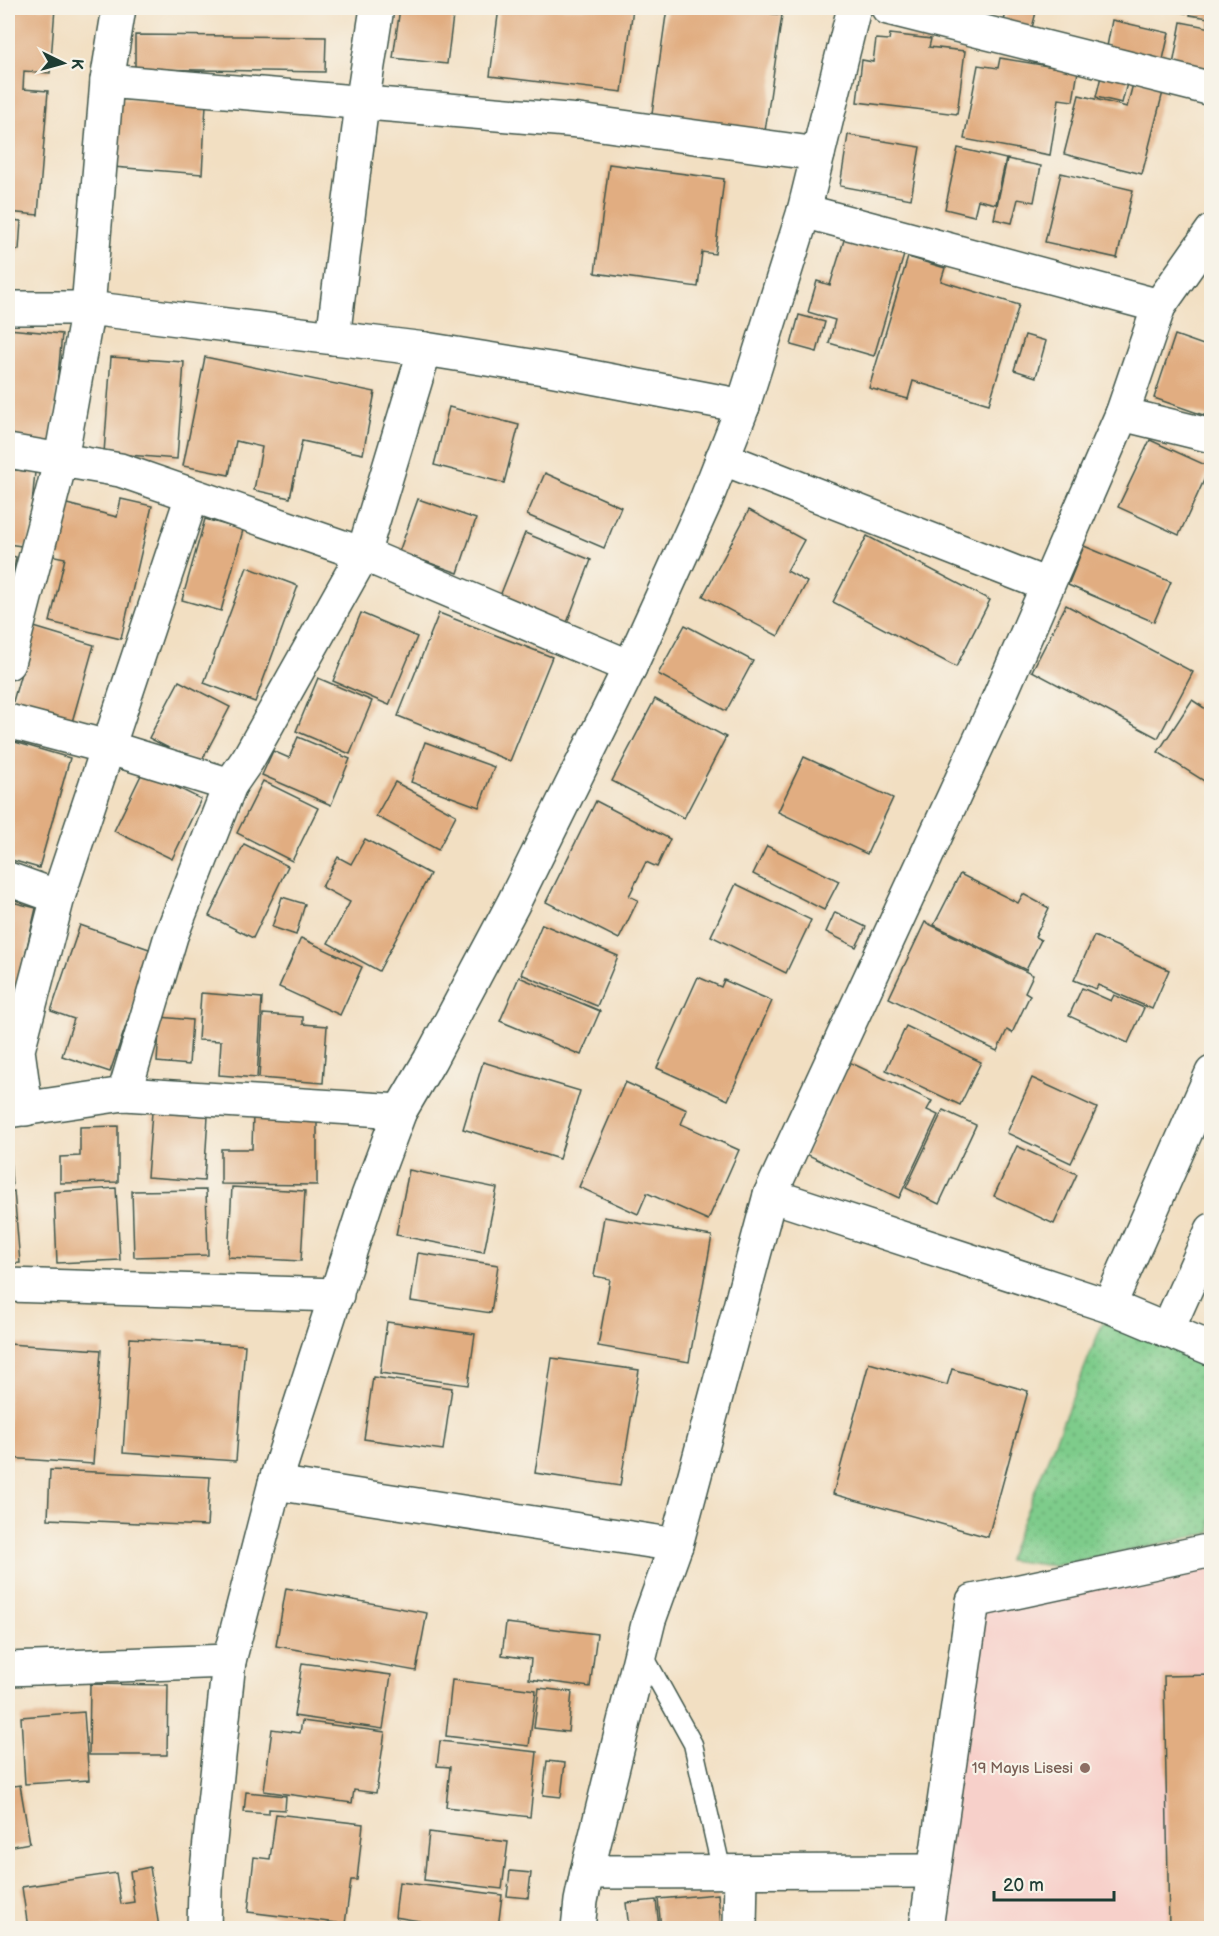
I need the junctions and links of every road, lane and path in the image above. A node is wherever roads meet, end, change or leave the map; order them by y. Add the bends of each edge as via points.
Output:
1 (119, 8) edge
2 (377, 8) edge
3 (854, 8) edge
4 (888, 8) edge
5 (107, 81) junction
6 (1212, 88) edge
7 (362, 104) junction
8 (818, 154) junction
9 (804, 211) junction
10 (1212, 231) edge
11 (1159, 306) junction
12 (8, 308) edge
13 (88, 308) junction
14 (333, 338) junction
15 (425, 349) junction
16 (743, 406) junction
17 (1122, 414) junction
18 (1212, 436) edge
19 (8, 451) edge
20 (723, 458) junction
21 (61, 459) junction
22 (192, 496) junction
23 (363, 554) junction
24 (1047, 585) junction
25 (8, 663) edge
26 (630, 667) junction
27 (8, 721) edge
28 (107, 747) junction
29 (230, 785) junction
30 (8, 879) edge
31 (58, 897) junction
32 (13, 1045) edge
33 (1212, 1073) edge
34 (124, 1094) junction
35 (17, 1110) edge
36 (400, 1111) junction
37 (770, 1195) junction
38 (1212, 1230) edge
39 (8, 1285) edge
40 (337, 1295) junction
41 (1109, 1306) junction
42 (1167, 1331) junction
43 (1212, 1349) edge
44 (274, 1483) junction
45 (676, 1545) junction
46 (1212, 1550) edge
47 (642, 1650) junction
48 (229, 1661) junction
49 (8, 1670) edge
50 (934, 1871) junction
51 (587, 1872) junction
52 (732, 1872) junction
53 (204, 1929) edge
54 (578, 1929) edge
55 (740, 1929) edge
56 (926, 1929) edge

1 - 5 street
2 - 7 street
3 - 8 street
4 - 6 street
5 - 7 street
5 - 13 street
7 - 8 street via 579,121
7 - 14 street
8 - 9 street
9 - 11 street
9 - 16 street
10 - 11 street
11 - 17 street
12 - 13 street
13 - 14 street
13 - 21 street
14 - 15 street
15 - 16 street
15 - 23 street
16 - 20 street
17 - 18 street
17 - 24 street
19 - 21 street
20 - 24 street
20 - 26 street
21 - 22 street via 120,470
21 - 25 street
22 - 23 street
22 - 28 street
23 - 26 street
23 - 29 street
24 - 37 street via 986,727
26 - 36 street via 513,904
27 - 28 street
28 - 29 street
28 - 31 street
29 - 34 street via 171,936
30 - 31 street
31 - 32 street
32 - 35 street
33 - 41 street
34 - 35 street
34 - 36 street
36 - 40 street
37 - 41 street
37 - 45 street
38 - 42 street
39 - 40 street
40 - 44 street
41 - 42 street
42 - 43 street
44 - 45 street
44 - 48 street
45 - 47 street
46 - 50 street via 973,1601
47 - 51 street
47 - 52 lane via 693,1744
48 - 49 street
48 - 53 street
50 - 52 street
50 - 56 street
51 - 52 street
51 - 54 street
52 - 55 street

